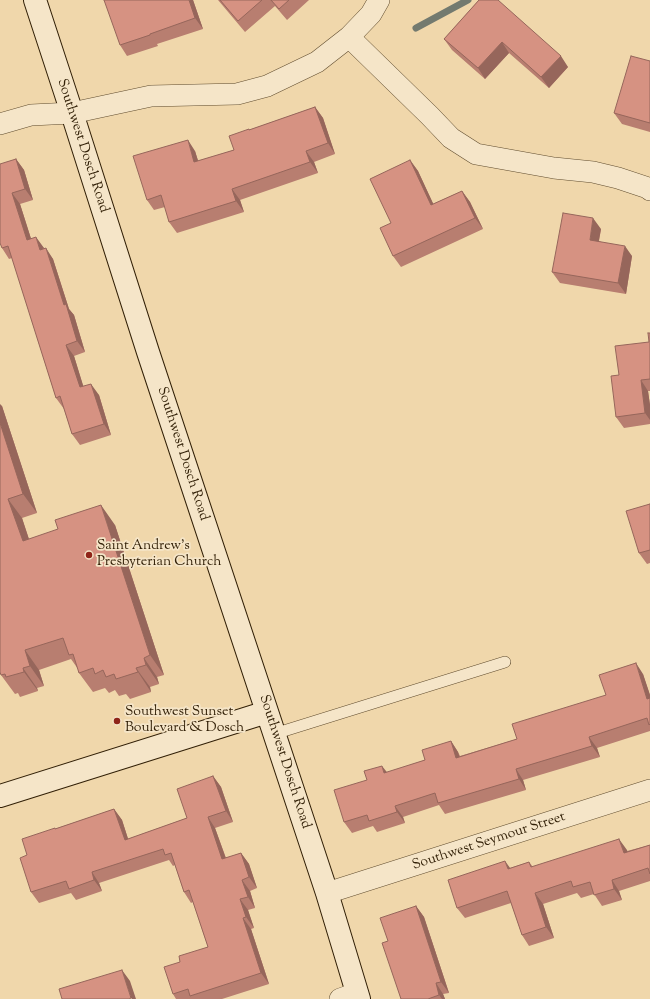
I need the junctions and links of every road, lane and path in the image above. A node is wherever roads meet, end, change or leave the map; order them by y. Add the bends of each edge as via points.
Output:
1 (35, 0) edge
2 (380, 0) edge
3 (349, 37) junction
4 (72, 113) junction
5 (0, 124) edge
6 (650, 190) edge
7 (504, 662) dead end
8 (267, 712) junction
9 (274, 734) junction
10 (650, 790) edge
11 (0, 796) edge
12 (328, 893) junction
13 (352, 997) edge

1 - 4 street, Southwest Dosch Road
2 - 3 street via 371,14
3 - 4 street via 317,62 267,86 237,94 151,96
3 - 6 street via 451,138 476,154 593,172
4 - 5 street via 31,115
4 - 8 street, Southwest Dosch Road
7 - 9 lane
8 - 9 street, Southwest Dosch Road
8 - 11 street
9 - 12 street, Southwest Dosch Road
10 - 12 street, Southwest Seymour Street
12 - 13 street, Southwest Dosch Road

